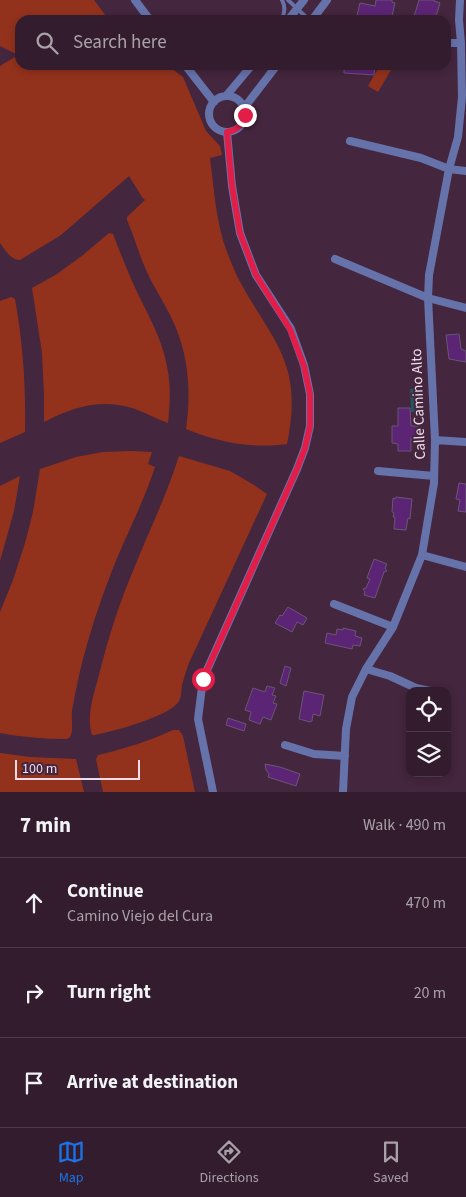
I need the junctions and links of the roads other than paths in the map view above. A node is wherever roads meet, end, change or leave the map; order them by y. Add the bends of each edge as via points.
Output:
1 (134, 0) edge
2 (282, 0) edge
3 (288, 0) edge
4 (304, 0) edge
5 (328, 0) edge
6 (460, 0) edge
7 (298, 8) junction
8 (146, 15) edge
9 (284, 15) edge
10 (292, 15) edge
11 (304, 15) edge
12 (316, 15) edge
13 (462, 20) edge
14 (451, 43) edge
15 (461, 43) junction
16 (189, 70) edge
17 (248, 70) edge
18 (273, 70) edge
19 (226, 96) junction
20 (214, 102) junction
21 (244, 108) junction
22 (227, 132) junction
23 (350, 141) dead end
24 (449, 169) junction
25 (466, 171) edge
26 (335, 259) dead end
27 (428, 298) junction
28 (466, 308) edge
29 (435, 440) junction
30 (466, 442) edge
31 (378, 471) dead end
32 (434, 476) junction
33 (422, 555) junction
34 (466, 567) edge
35 (334, 604) dead end
36 (393, 627) junction
37 (366, 669) junction
38 (414, 687) edge
39 (285, 745) dead end
40 (345, 756) junction
41 (213, 792) edge
42 (344, 792) edge

1 - 8 street
2 - 9 lane
3 - 7 lane
4 - 7 street
5 - 12 street
6 - 13 street, Calle Camino Alto
7 - 10 street
7 - 11 lane
13 - 15 street, Calle Camino Alto
14 - 15 street
15 - 24 street, Calle Camino Alto via 462,97 458,137
16 - 20 street
17 - 19 street
18 - 21 street
19 - 20 street
19 - 21 street via 233,97
20 - 22 street via 210,108 211,122 220,131
21 - 22 street via 244,122 234,131
22 - 41 street via 240,233 256,275 290,329 304,366 310,394 310,426 297,469 203,679 198,718
23 - 24 street via 421,158
24 - 25 street
24 - 27 street, Calle Camino Alto via 429,275
26 - 27 street
27 - 28 street
27 - 29 street, Calle Camino Alto
29 - 30 street
29 - 32 street, Calle Camino Alto
31 - 32 street
32 - 33 street, Calle Camino Alto
33 - 34 street
33 - 36 street, Calle Camino Alto
35 - 36 street
36 - 37 street, Calle Camino Alto
37 - 38 street
37 - 40 street, Calle Camino Alto via 352,697
39 - 40 street via 314,754
40 - 42 street, Calle Camino Alto

